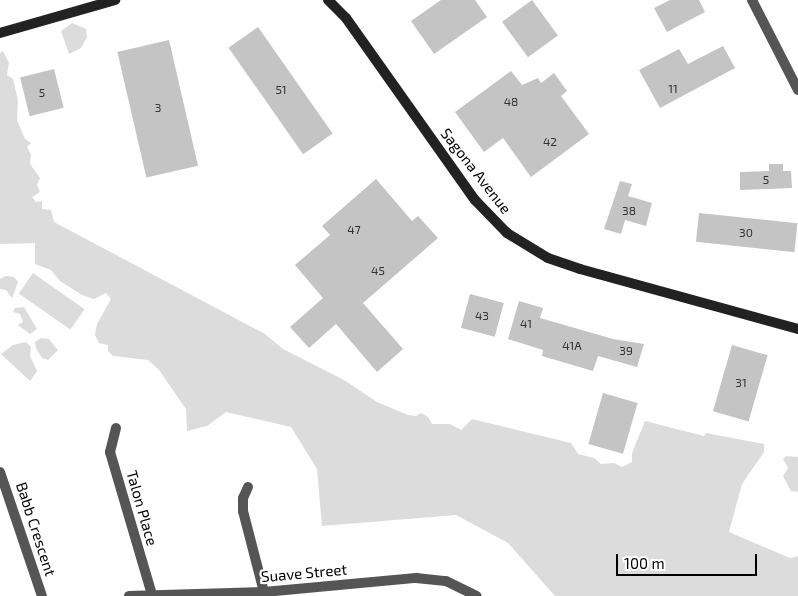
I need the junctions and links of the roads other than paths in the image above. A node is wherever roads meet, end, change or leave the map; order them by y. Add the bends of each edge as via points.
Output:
1 (115, 0) edge
2 (328, 0) edge
3 (339, 0) edge
4 (752, 0) edge
5 (346, 18) junction
6 (0, 33) edge
7 (798, 90) edge
8 (798, 330) edge
9 (116, 428) dead end
10 (0, 472) edge
11 (248, 487) dead end
12 (264, 592) junction
13 (152, 595) edge
14 (42, 596) edge
15 (129, 596) edge
16 (477, 596) edge

1 - 6 main road
2 - 5 main road, Sagona Avenue
3 - 5 main road
4 - 7 street
5 - 8 main road, Sagona Avenue via 475,200 495,223 519,242 548,258 580,269
9 - 13 street, Talon Place via 110,452
10 - 14 street, Babb Crescent
11 - 12 street via 243,498 243,511
12 - 13 street, Suave Street
12 - 16 street, Suave Street via 425,578 456,584
13 - 15 street, Suave Street

